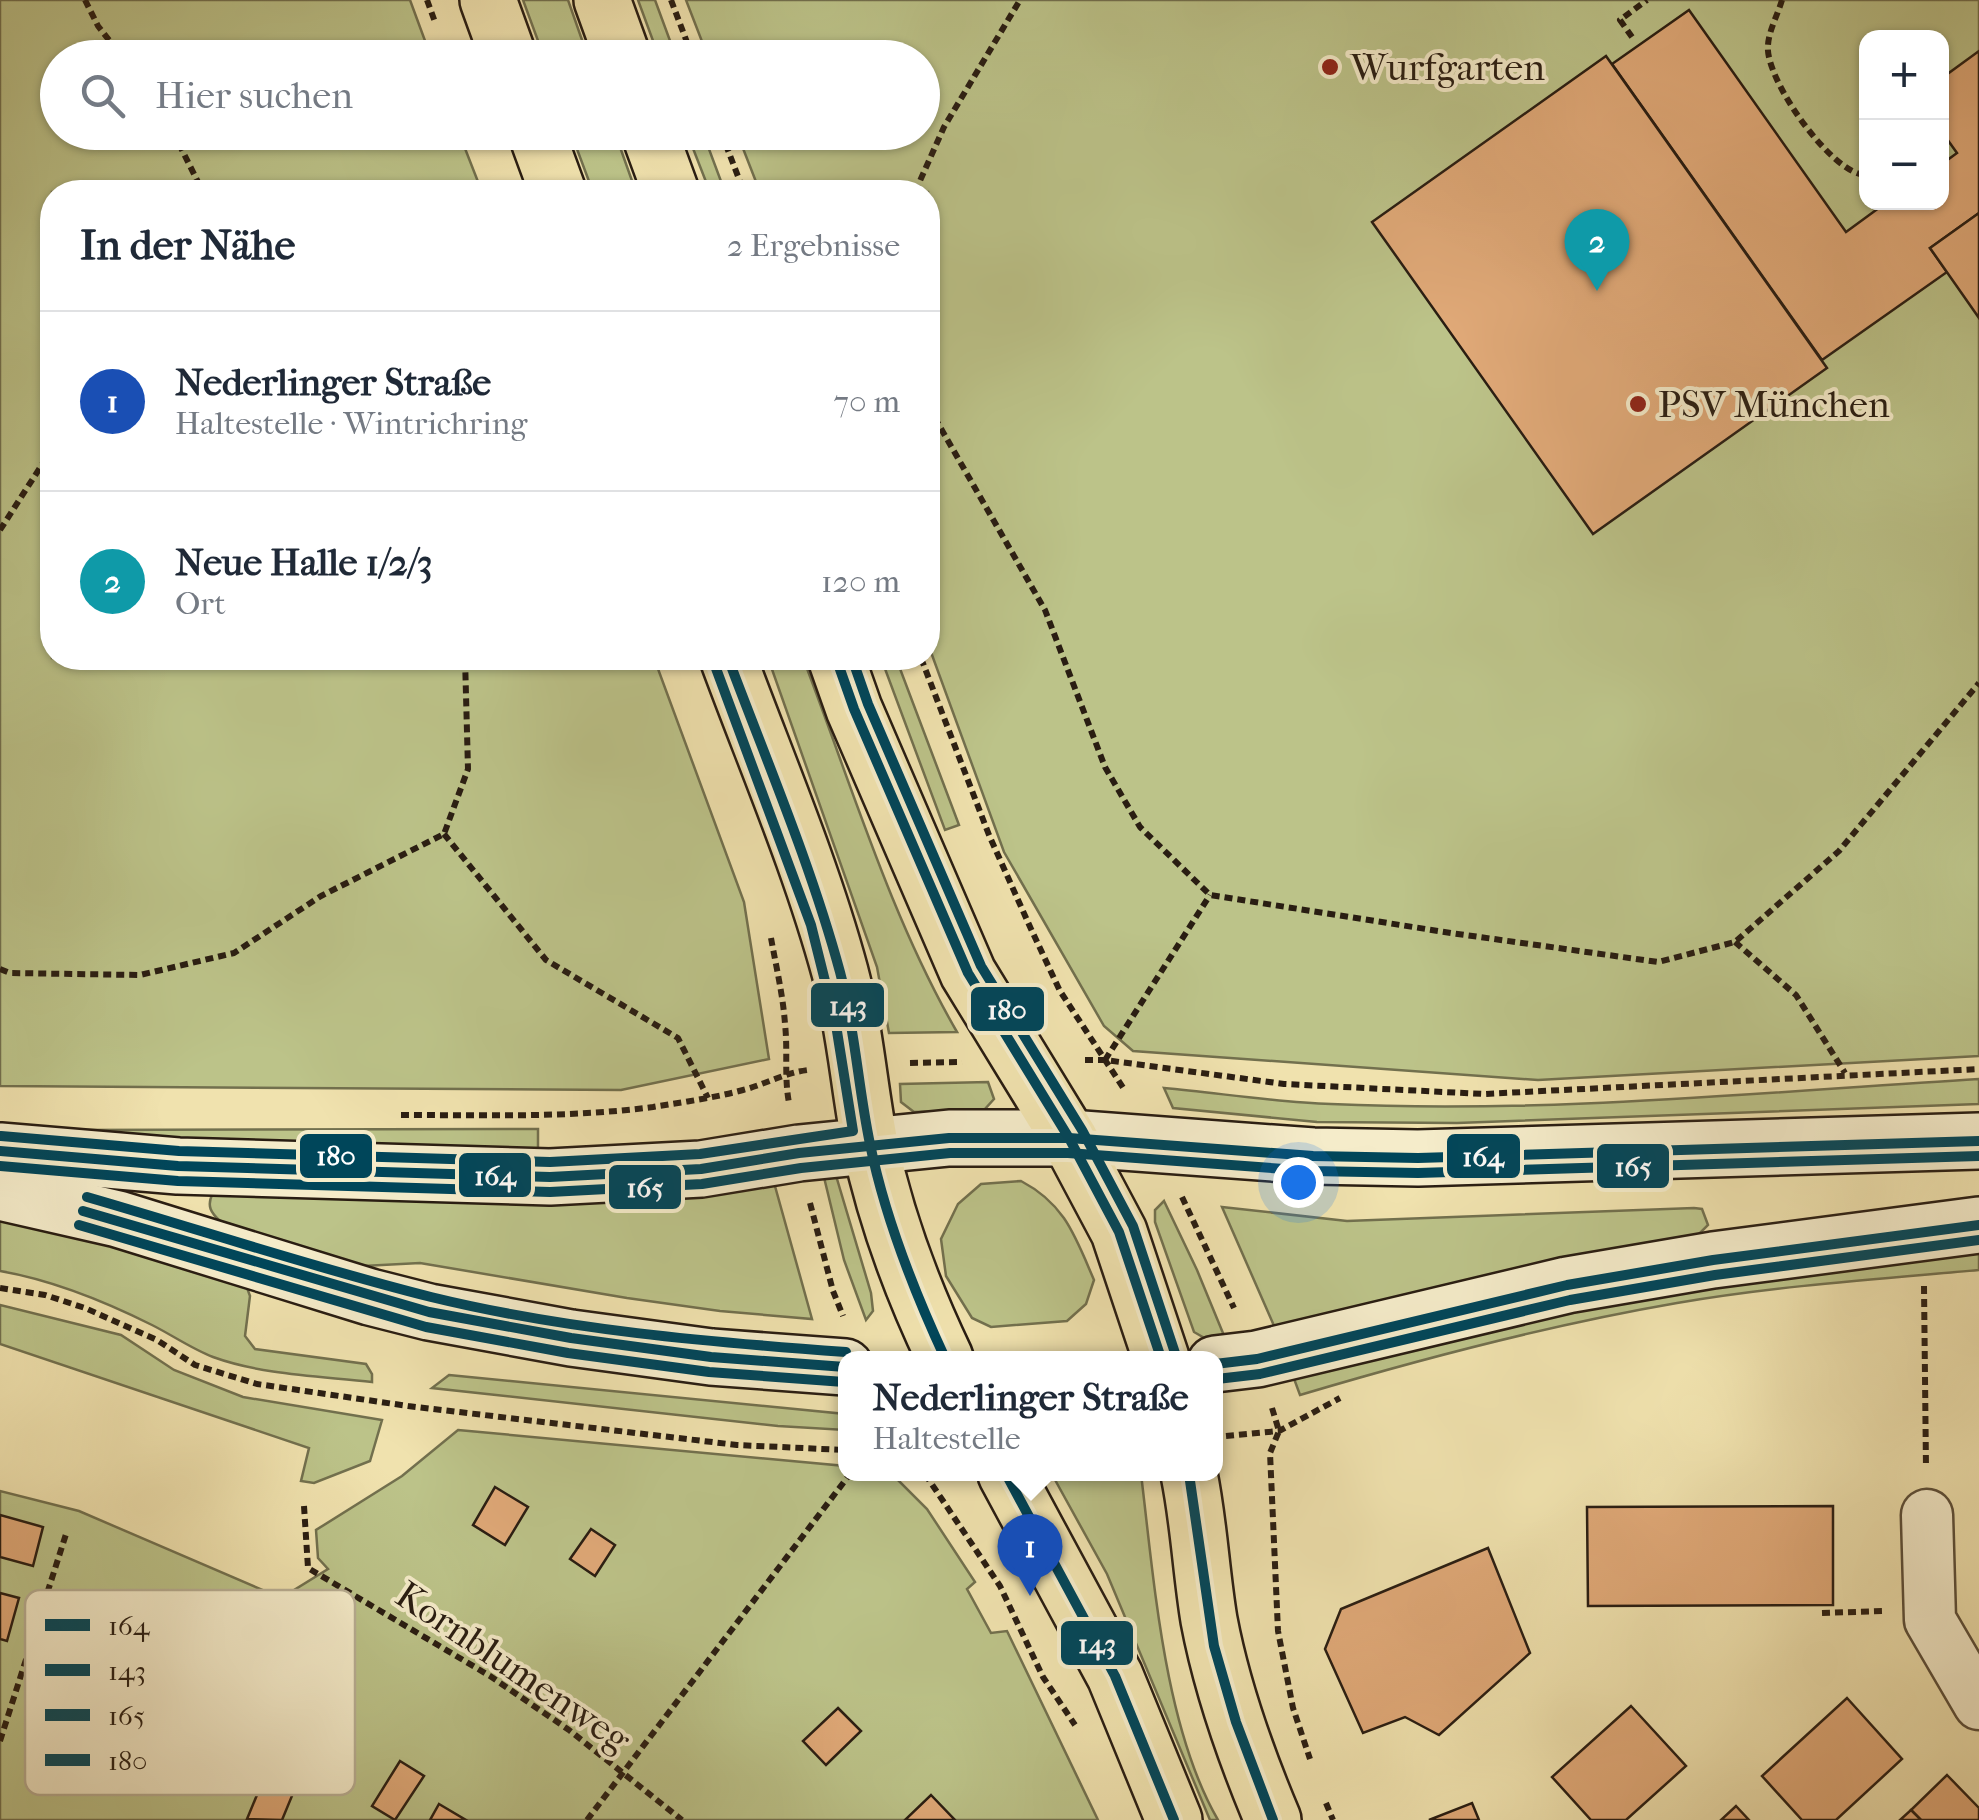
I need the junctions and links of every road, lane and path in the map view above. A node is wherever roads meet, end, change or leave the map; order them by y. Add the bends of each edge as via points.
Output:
1 (85, 0) edge
2 (488, 0) edge
3 (602, 0) edge
4 (671, 0) edge
5 (1020, 0) edge
6 (1647, 0) edge
7 (1782, 0) edge
8 (1632, 37) dead end
9 (109, 40) edge
10 (502, 40) edge
11 (616, 40) edge
12 (685, 40) edge
13 (940, 135) edge
14 (182, 150) edge
15 (543, 150) edge
16 (655, 150) edge
17 (728, 150) edge
18 (933, 150) edge
19 (1859, 176) edge
20 (197, 180) edge
21 (554, 180) edge
22 (666, 180) edge
23 (739, 180) edge
24 (919, 180) edge
25 (940, 427) edge
26 (40, 468) edge
27 (0, 530) edge
28 (464, 670) edge
29 (732, 670) edge
30 (841, 670) edge
31 (926, 670) edge
32 (1979, 682) edge
33 (444, 834) junction
34 (1210, 895) junction
35 (770, 936) dead end
36 (1736, 942) junction
37 (0, 969) edge
38 (1060, 991) junction
39 (1048, 996) dead end
40 (1105, 1060) junction
41 (1022, 1061) junction
42 (858, 1064) junction
43 (1979, 1069) edge
44 (783, 1074) junction
45 (1845, 1074) junction
46 (738, 1092) junction
47 (708, 1098) junction
48 (742, 1106) dead end
49 (390, 1115) dead end
50 (1069, 1138) junction
51 (1979, 1141) edge
52 (870, 1144) junction
53 (1158, 1144) junction
54 (0, 1151) edge
55 (799, 1152) junction
56 (0, 1192) edge
57 (1979, 1225) edge
58 (1942, 1283) dead end
59 (1924, 1284) junction
60 (1906, 1287) dead end
61 (0, 1288) edge
62 (846, 1346) edge
63 (941, 1351) edge
64 (1159, 1351) edge
65 (1236, 1362) edge
66 (1359, 1393) dead end
67 (1279, 1431) junction
68 (1223, 1435) edge
69 (838, 1450) edge
70 (845, 1481) edge
71 (930, 1481) edge
72 (1010, 1481) edge
73 (1191, 1481) edge
74 (304, 1506) dead end
75 (1927, 1515) joint
76 (67, 1531) dead end
77 (48, 1590) edge
78 (345, 1590) edge
79 (355, 1596) edge
80 (25, 1663) edge
81 (1979, 1704) edge
82 (1078, 1731) dead end
83 (0, 1741) edge
84 (1314, 1770) dead end
85 (623, 1772) junction
86 (1319, 1785) dead end
87 (587, 1820) edge
88 (682, 1820) edge
89 (1174, 1820) edge
90 (1273, 1820) edge
91 (1333, 1820) edge

1 - 9 path
2 - 10 main road
3 - 11 main road
4 - 12 path
5 - 13 path
6 - 8 path via 1620,20
7 - 19 path via 1767,46 1776,82 1810,132
14 - 20 path
15 - 21 main road
16 - 22 main road
17 - 23 path
18 - 24 path
25 - 34 path via 1045,610 1105,767 1140,826
26 - 27 path
28 - 33 path via 468,769
29 - 42 main road via 825,921
30 - 41 main road via 946,930
31 - 38 path via 989,835
32 - 36 path via 1840,851
33 - 37 path via 320,896 234,953 140,976
33 - 47 path via 546,960 678,1038
34 - 36 path via 1658,962
34 - 40 path
35 - 44 path via 785,1022
36 - 45 path via 1796,995
38 - 39 path
38 - 40 path
40 - 41 path
40 - 45 path via 1284,1084 1484,1094
40 - 53 path
41 - 42 path
41 - 50 main road
42 - 44 path
42 - 52 main road
43 - 45 path
44 - 46 path
44 - 55 path
46 - 47 path
46 - 48 path
47 - 49 path via 540,1114
50 - 52 main road
50 - 53 main road
50 - 64 main road via 1119,1232
51 - 53 main road via 1418,1158
52 - 55 main road
52 - 63 main road via 892,1234
53 - 65 path
54 - 55 main road via 178,1166 550,1178 701,1169
55 - 62 path
56 - 62 main road via 118,1219 370,1297 571,1338 693,1354
57 - 65 main road via 1567,1285
58 - 59 path
59 - 60 path
59 - 75 path
61 - 69 path via 85,1308 158,1340 195,1365 257,1384 737,1445
65 - 67 path
66 - 67 path
67 - 68 path
67 - 84 path via 1270,1452 1278,1631
70 - 85 path
71 - 82 path via 1000,1586 1043,1677
72 - 89 main road via 1115,1676
73 - 90 main road via 1226,1690
74 - 78 path, Kornblumenweg via 308,1568
75 - 81 street via 1930,1620
76 - 77 path
79 - 85 path, Kornblumenweg via 490,1676
80 - 83 path
85 - 87 path
85 - 88 path, Kornblumenweg
86 - 91 path

